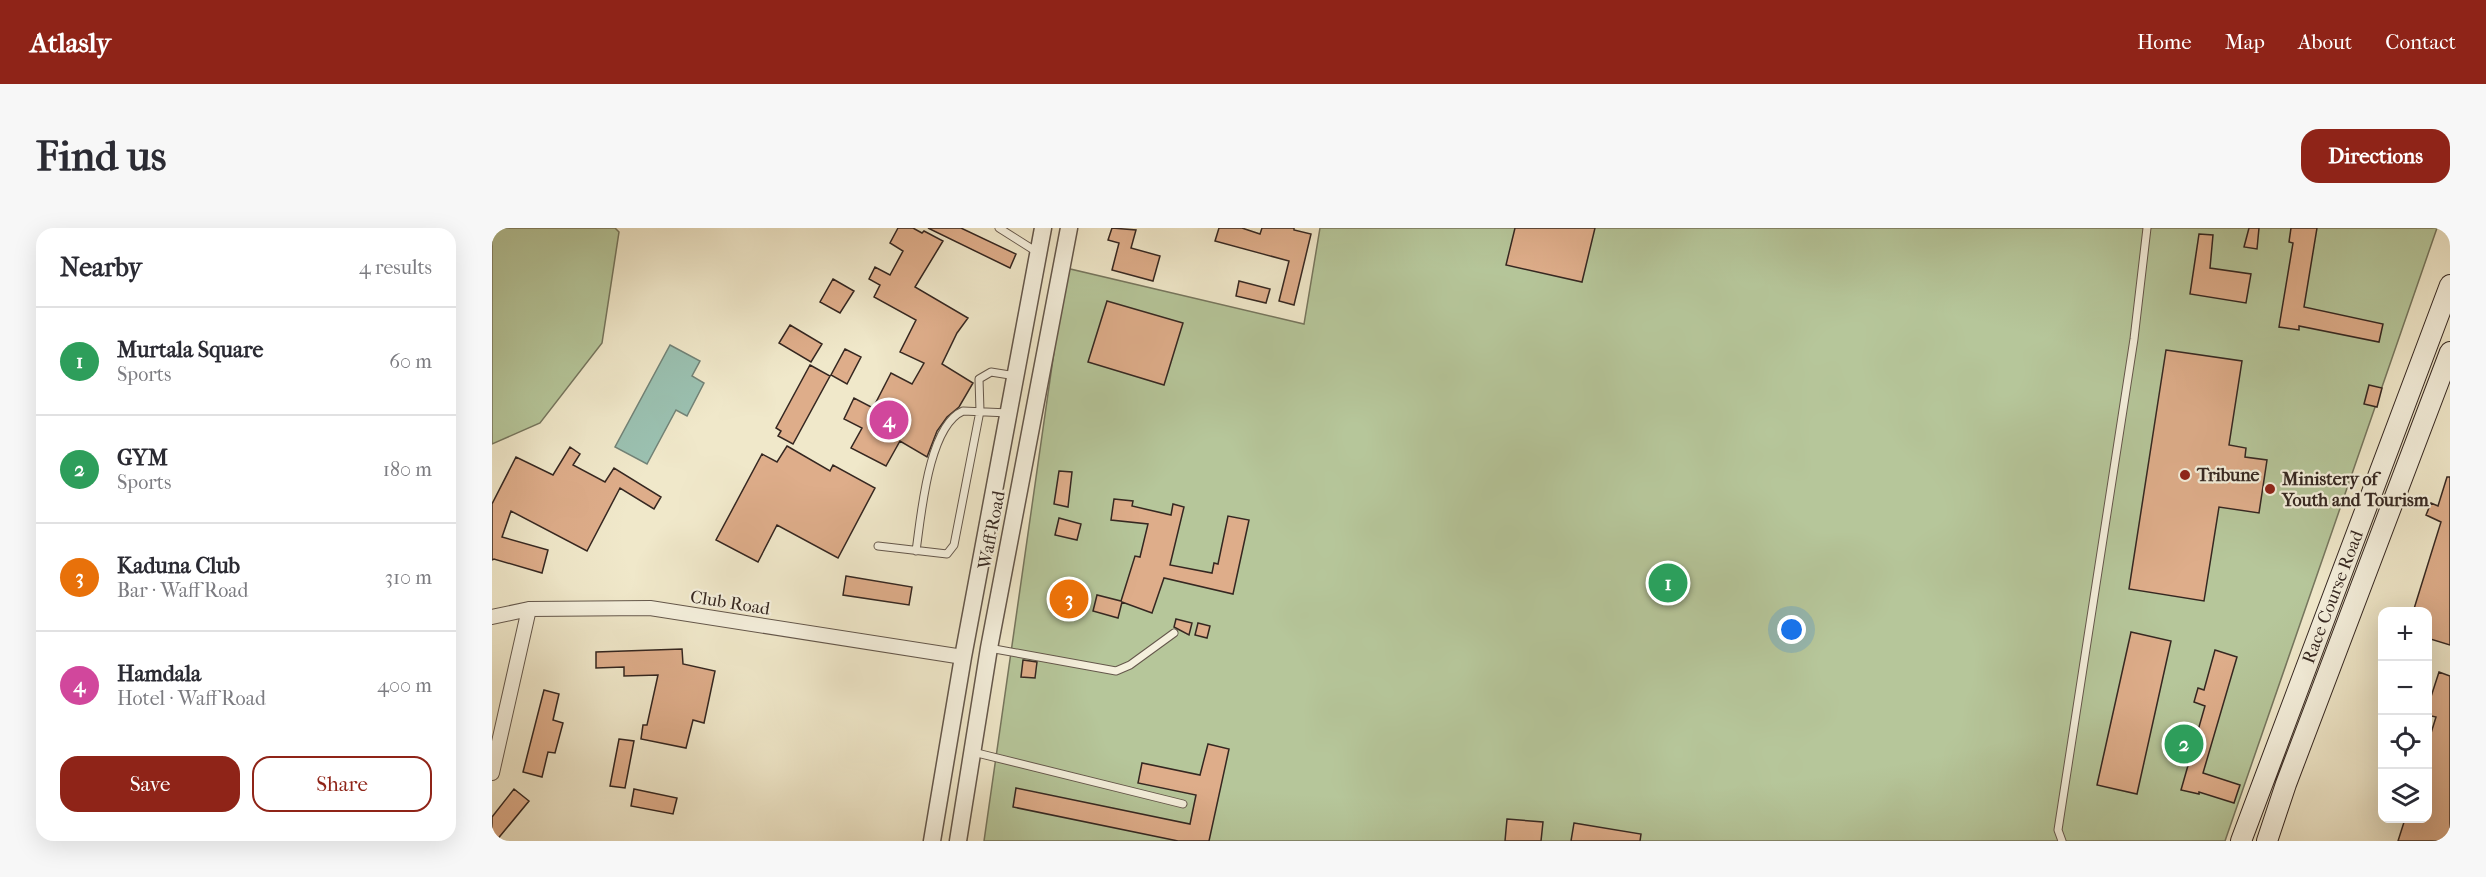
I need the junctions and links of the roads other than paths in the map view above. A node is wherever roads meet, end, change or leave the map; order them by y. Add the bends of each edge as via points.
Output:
1 (999, 228) edge
2 (1043, 228) edge
3 (1069, 228) edge
4 (2147, 228) edge
5 (1039, 253) junction
6 (2450, 285) edge
7 (2450, 352) edge
8 (1016, 376) junction
9 (980, 411) junction
10 (1009, 413) junction
11 (878, 546) dead end
12 (916, 551) junction
13 (529, 609) junction
14 (492, 617) edge
15 (1174, 633) dead end
16 (989, 648) junction
17 (963, 657) junction
18 (973, 752) junction
19 (492, 773) edge
20 (1183, 804) dead end
21 (932, 841) edge
22 (958, 841) edge
23 (2062, 841) edge
24 (2241, 841) edge
25 (2267, 841) edge

1 - 5 lane
2 - 5 street, Waff Road
3 - 16 street, Waff Road
4 - 23 lane via 2134,339 2058,830
5 - 8 street, Waff Road
6 - 24 main road, Race Course Road
7 - 25 main road, Race Course Road
8 - 9 lane via 991,372 983,375 979,379
8 - 10 street, Waff Road
9 - 10 lane
9 - 12 lane via 958,413 932,458
9 - 12 lane via 954,545 947,554
10 - 17 street, Waff Road
11 - 12 lane
13 - 14 street, Club Road
13 - 17 street, Club Road via 650,608
13 - 19 street
15 - 16 lane via 1116,671
16 - 18 street, Waff Road
17 - 21 street, Waff Road
18 - 20 lane
18 - 22 street, Waff Road

